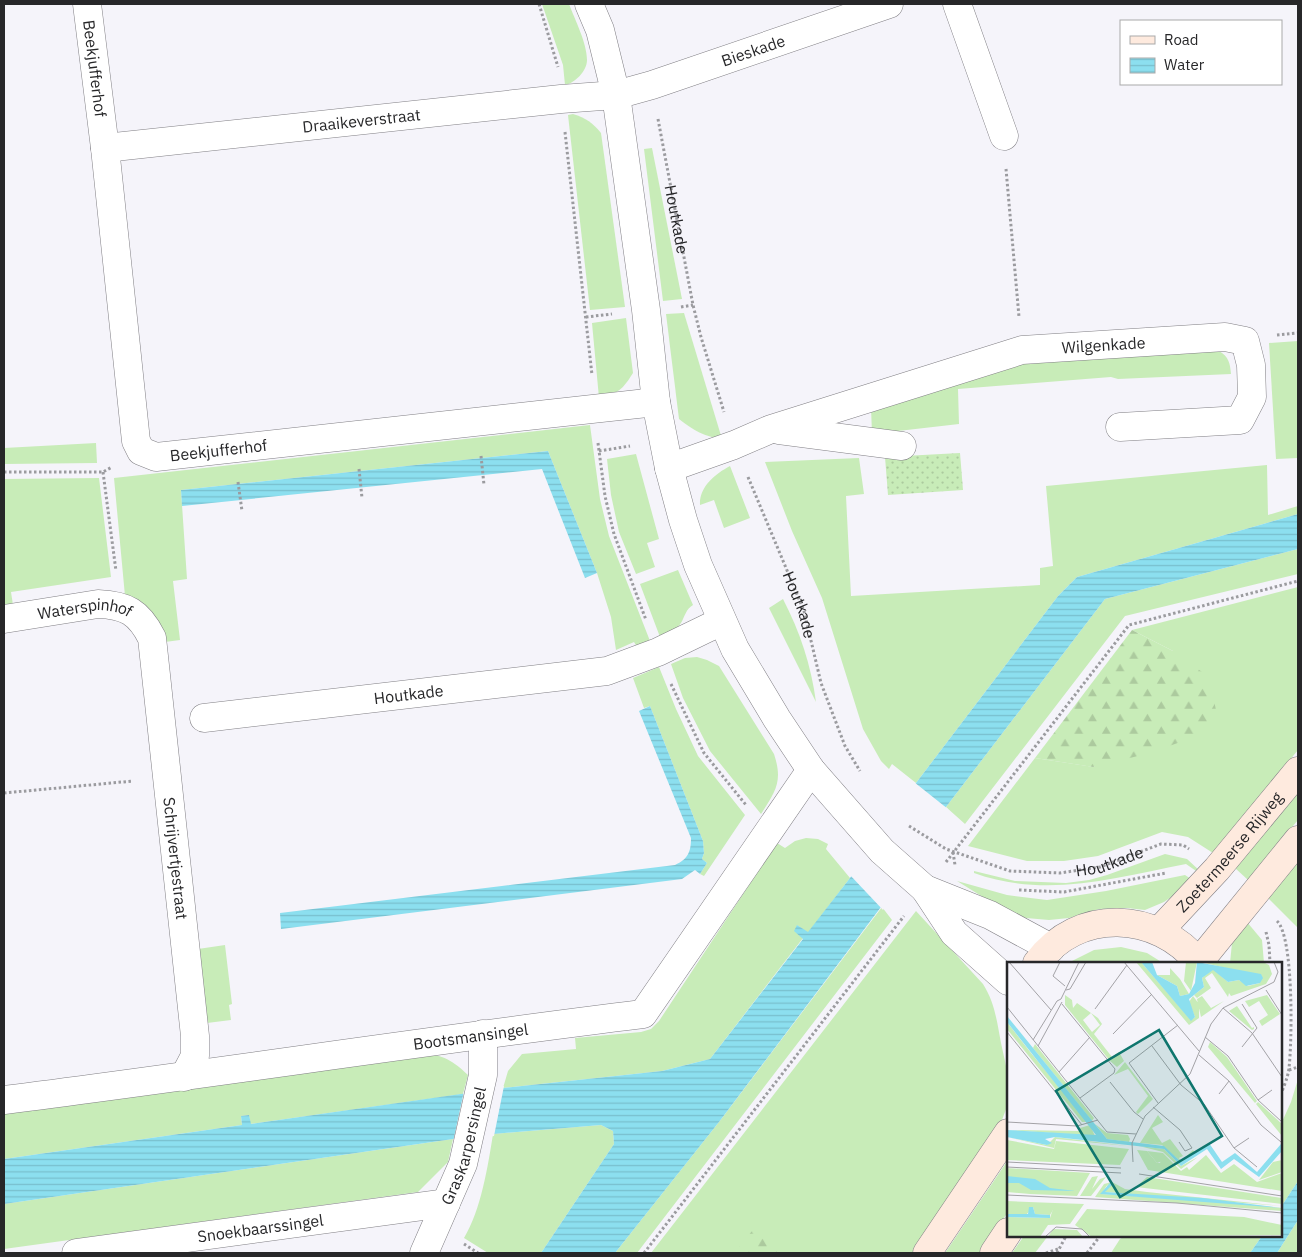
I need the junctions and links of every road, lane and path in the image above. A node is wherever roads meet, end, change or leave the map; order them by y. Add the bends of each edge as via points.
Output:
1 (87, 4) edge
2 (589, 4) edge
3 (889, 4) edge
4 (957, 4) edge
5 (652, 85) junction
6 (616, 95) junction
7 (1004, 136) joint
8 (105, 148) junction
9 (1298, 333) edge
10 (1278, 335) dead end
11 (1022, 350) junction
12 (656, 402) junction
13 (1120, 427) dead end
14 (771, 429) junction
15 (734, 445) junction
16 (902, 446) dead end
17 (141, 451) junction
18 (480, 454) dead end
19 (359, 466) dead end
20 (668, 468) junction
21 (4, 472) edge
22 (103, 472) junction
23 (238, 480) dead end
24 (484, 485) dead end
25 (362, 498) dead end
26 (242, 512) dead end
27 (120, 606) junction
28 (4, 619) edge
29 (722, 621) junction
30 (152, 638) joint
31 (204, 718) dead end
32 (811, 770) junction
33 (1298, 771) edge
34 (864, 777) dead end
35 (167, 778) junction
36 (4, 793) edge
37 (905, 824) dead end
38 (1298, 840) edge
39 (1217, 869) junction
40 (922, 887) junction
41 (1251, 897) junction
42 (1159, 931) junction
43 (1044, 956) edge
44 (1198, 962) edge
45 (1200, 962) edge
46 (1007, 980) edge
47 (483, 1034) junction
48 (1298, 1067) edge
49 (1289, 1070) junction
50 (184, 1077) junction
51 (1282, 1091) edge
52 (4, 1100) edge
53 (1007, 1134) edge
54 (446, 1204) junction
55 (1007, 1234) edge
56 (1065, 1237) edge
57 (1099, 1237) edge
58 (1059, 1249) junction
59 (76, 1253) edge
60 (424, 1253) edge
61 (928, 1253) edge
62 (994, 1253) edge
63 (1046, 1253) edge
64 (1057, 1253) edge
65 (1087, 1253) edge

1 - 8 street, Beekjufferhof
2 - 6 street via 600,30
3 - 5 street, Bieskade
4 - 7 street
5 - 6 street, Bieskade
5 - 15 path, Houtkade via 693,306
6 - 8 street, Draaikeverstraat
6 - 12 street
7 - 11 path
8 - 17 street, Beekjufferhof via 136,441
9 - 10 path
11 - 13 street, Wilgenkade via 1225,337 1245,342 1252,365 1252,396 1240,420
11 - 14 street, Wilgenkade
12 - 17 street, Beekjufferhof via 156,457
12 - 20 street
14 - 15 street, Wilgenkade
14 - 16 street
15 - 20 street, Wilgenkade
15 - 34 path, Houtkade via 804,611 820,683 845,746
17 - 22 path
18 - 24 path
19 - 25 path
20 - 29 street via 698,565
21 - 22 path
22 - 27 path
23 - 26 path
27 - 28 street, Waterspinhof via 98,604
27 - 30 street, Waterspinhof via 137,616
29 - 31 street, Houtkade via 658,652 607,671
29 - 32 street via 734,649
30 - 35 street, Schrijvertjestraat
32 - 40 street via 882,850
32 - 47 street, Bootsmansingel via 643,1014
33 - 39 main road, Zoetermeerse Rijweg
35 - 36 path
35 - 50 street, Schrijvertjestraat via 195,1036 195,1056
37 - 39 path, Houtkade via 946,849 1010,871 1060,873 1100,867 1161,844 1183,845
38 - 41 main road
39 - 42 main road, Zoetermeerse Rijweg
40 - 43 street via 990,915
40 - 46 street via 954,933
41 - 45 main road
41 - 49 path via 1280,924 1286,941 1292,1027
42 - 43 main road via 1128,923 1103,924 1079,930
42 - 44 main road via 1182,944
47 - 50 street, Bootsmansingel
47 - 54 street, Graskarpersingel via 484,1075 463,1164
48 - 49 path
49 - 51 path
50 - 52 street, Bootsmansingel
53 - 61 main road
54 - 59 street, Snoekbaarssingel
54 - 60 street, Graskarpersingel
55 - 62 main road
56 - 58 path
57 - 65 path
58 - 63 path
58 - 64 path

